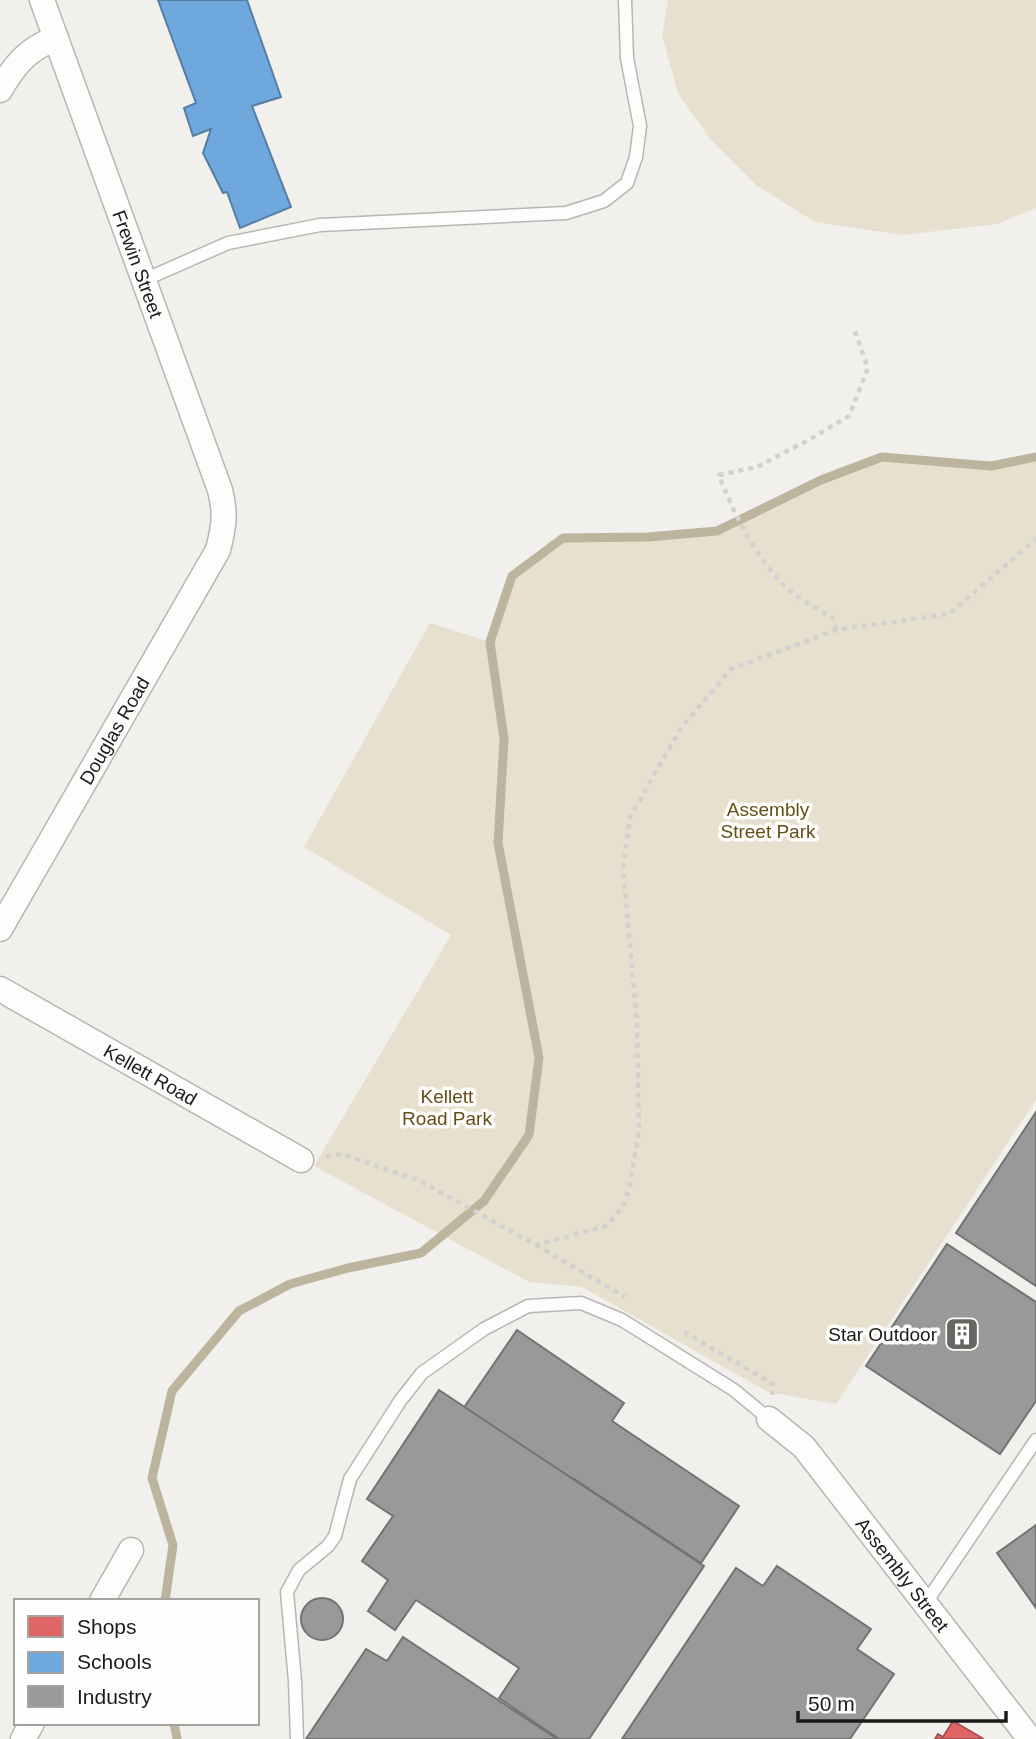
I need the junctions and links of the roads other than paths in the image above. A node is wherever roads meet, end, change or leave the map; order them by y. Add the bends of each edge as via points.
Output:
1 (42, 0) edge
2 (625, 0) edge
3 (56, 37) junction
4 (0, 90) edge
5 (144, 280) junction
6 (223, 530) joint
7 (0, 929) edge
8 (0, 989) edge
9 (301, 1160) road end
10 (769, 1419) joint
11 (1036, 1440) edge
12 (131, 1550) dead end
13 (103, 1599) edge
14 (925, 1604) junction
15 (297, 1739) edge
16 (1030, 1739) edge

1 - 3 street, Frewin Street
2 - 5 lane via 627,58 640,126 627,183 604,201 566,213 320,225 228,243
3 - 4 street via 24,56
3 - 5 street, Frewin Street
5 - 6 street, Frewin Street via 220,490 225,508
6 - 7 street, Douglas Road via 218,550
8 - 9 street, Kellett Road
10 - 14 street, Assembly Street via 804,1447
10 - 15 lane via 734,1390 622,1320 581,1303 528,1306 484,1329 422,1373 400,1401 350,1479 335,1536 299,1570 287,1592
11 - 14 lane
12 - 13 street
14 - 16 street, Assembly Street

